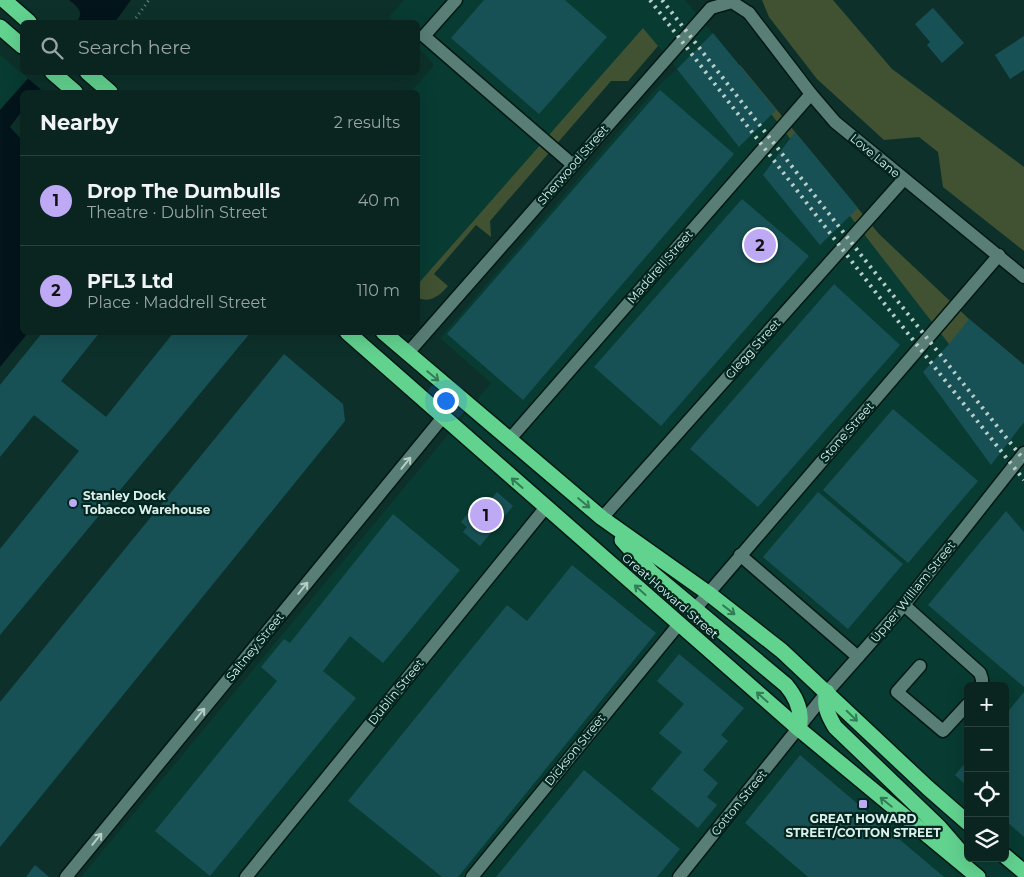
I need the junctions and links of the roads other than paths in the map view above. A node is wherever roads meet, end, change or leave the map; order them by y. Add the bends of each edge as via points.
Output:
1 (4, 0) edge
2 (456, 0) edge
3 (748, 13) joint
4 (27, 20) edge
5 (0, 27) edge
6 (20, 44) edge
7 (90, 75) edge
8 (57, 77) edge
9 (73, 90) edge
10 (108, 90) edge
11 (811, 94) junction
12 (573, 165) junction
13 (904, 179) junction
14 (999, 256) junction
15 (1024, 277) edge
16 (350, 335) edge
17 (385, 335) edge
18 (407, 354) junction
19 (443, 417) junction
20 (509, 440) junction
21 (1024, 452) edge
22 (546, 507) junction
23 (602, 518) junction
24 (740, 555) junction
25 (708, 593) junction
26 (904, 605) junction
27 (695, 609) junction
28 (679, 624) junction
29 (858, 657) junction
30 (920, 666) dead end
31 (982, 682) edge
32 (827, 692) junction
33 (964, 708) edge
34 (799, 729) junction
35 (964, 820) edge
36 (1009, 859) edge
37 (1024, 872) edge
38 (66, 877) edge
39 (246, 877) edge
40 (472, 877) edge
41 (679, 877) edge
42 (978, 877) edge
43 (982, 877) edge

1 - 4 highway
2 - 12 street via 424,36
3 - 11 street, Love Lane
3 - 12 street, Sherwood Street via 732,2 711,8
5 - 6 highway
7 - 10 highway
8 - 9 highway
11 - 13 street, Love Lane via 835,122
11 - 20 street, Maddrell Street
12 - 18 street, Sherwood Street
13 - 14 street, Love Lane
13 - 23 street, Glegg Street
14 - 15 street, Love Lane
14 - 24 street, Stone Street
16 - 19 highway, Great Howard Street
17 - 18 highway, Great Howard Street
18 -> 20 highway, Great Howard Street
22 -> 19 highway, Great Howard Street
38 -> 19 street, Saltney Street
20 -> 23 highway, Great Howard Street
21 - 26 street, Upper William Street
28 -> 22 highway, Great Howard Street
22 - 39 street, Dublin Street
23 - 25 highway, Great Howard Street
23 - 27 highway via 652,573
24 - 25 street, Stone Street
24 - 29 street
25 - 27 street, Stone Street
25 -> 32 highway, Great Howard Street
26 - 29 street, Upper William Street
26 - 31 street via 980,673
27 - 34 highway via 792,692 801,712
34 -> 28 highway, Great Howard Street
28 - 40 street, Dickson Street
29 - 32 street, Upper William Street
30 - 33 street via 898,692 943,731
32 - 34 street, Upper William Street
32 -> 35 highway, Great Howard Street
32 - 43 highway via 826,706 835,726 939,827
34 - 41 street, Cotton Street
42 -> 34 highway, Great Howard Street
36 - 37 highway

